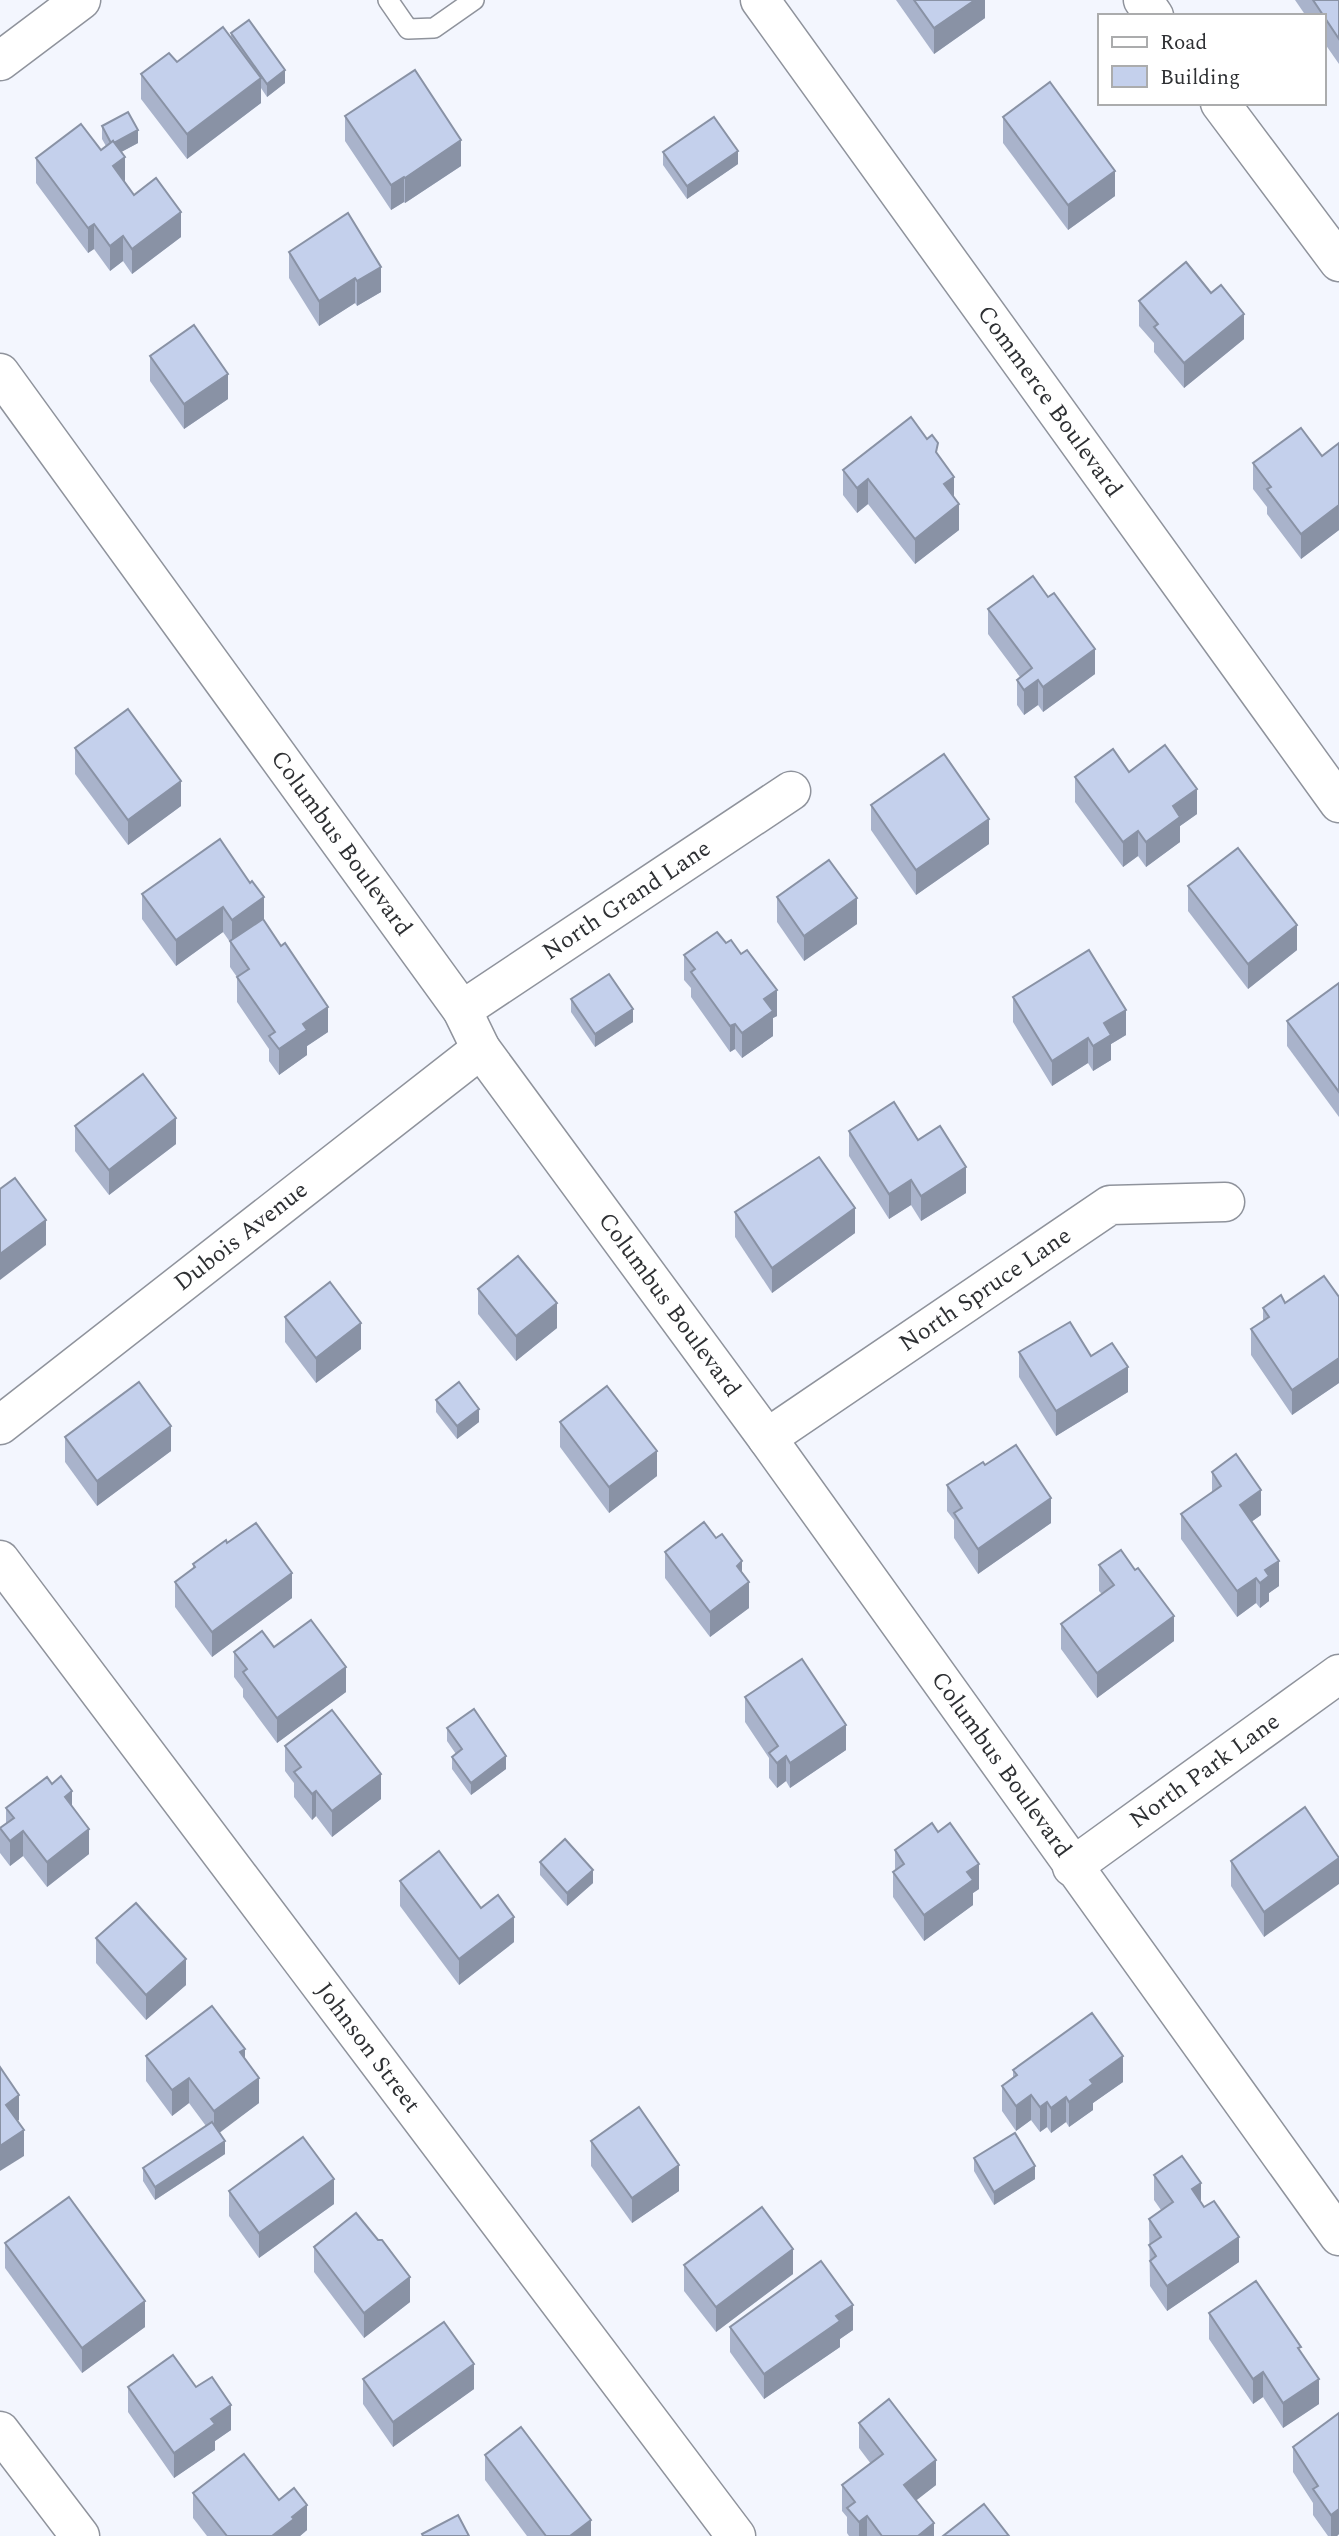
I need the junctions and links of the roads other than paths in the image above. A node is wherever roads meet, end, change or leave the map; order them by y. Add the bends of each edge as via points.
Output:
1 (81, 0) edge
2 (388, 0) edge
3 (474, 0) edge
4 (760, 0) edge
5 (0, 61) edge
6 (1221, 105) edge
7 (1339, 262) edge
8 (0, 373) edge
9 (791, 791) dead end
10 (1339, 803) edge
11 (462, 1010) junction
12 (481, 1049) junction
13 (1225, 1202) dead end
14 (0, 1424) edge
15 (767, 1438) junction
16 (0, 1560) edge
17 (1339, 1674) edge
18 (1072, 1867) junction
19 (1339, 2236) edge
20 (0, 2431) edge
21 (80, 2536) edge
22 (736, 2536) edge

1 - 5 street
2 - 3 lane via 408,29 434,28
4 - 10 street, Commerce Boulevard
6 - 7 street
8 - 11 street, Columbus Boulevard
9 - 11 street, North Grand Lane
11 - 12 street, Columbus Boulevard
12 - 14 street, Dubois Avenue
12 - 15 street, Columbus Boulevard
13 - 15 street, North Spruce Lane via 1110,1205
15 - 18 street, Columbus Boulevard
16 - 22 street, Johnson Street
17 - 18 street, North Park Lane
18 - 19 street, Columbus Boulevard
20 - 21 street

